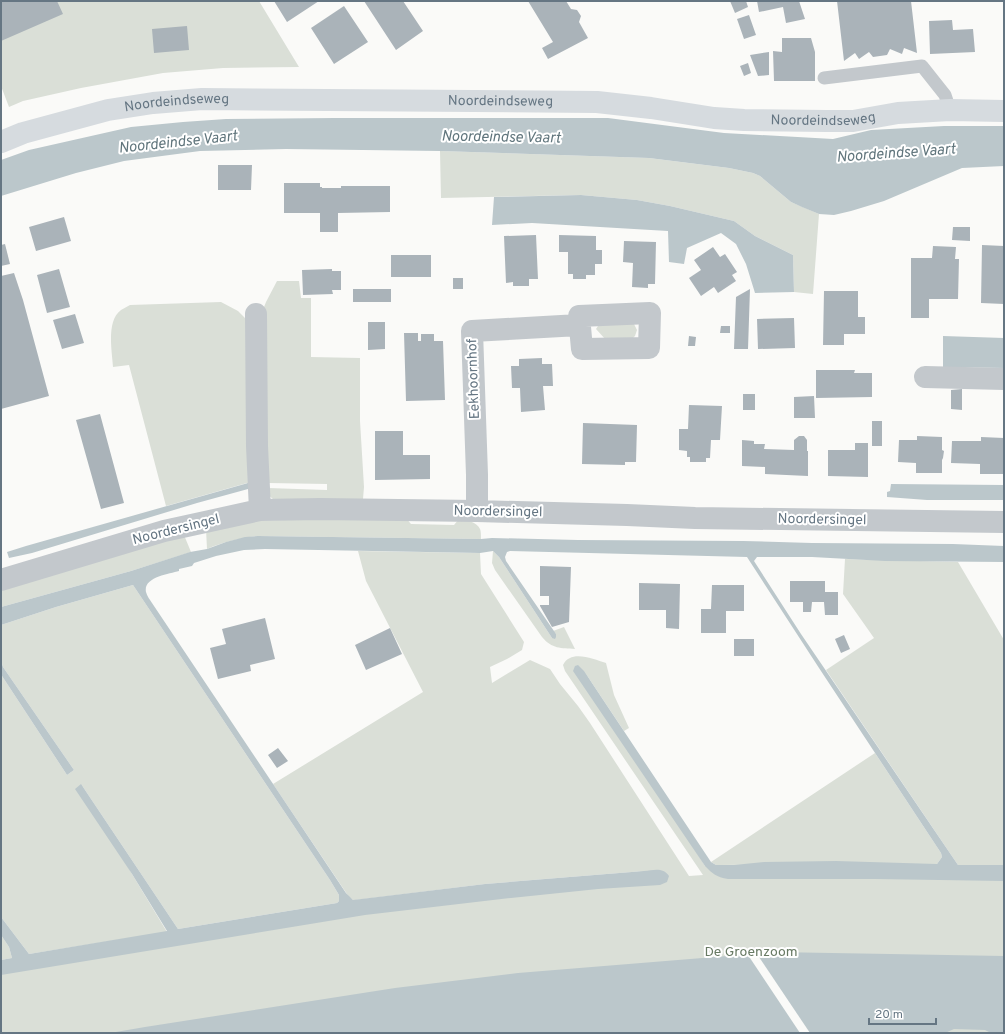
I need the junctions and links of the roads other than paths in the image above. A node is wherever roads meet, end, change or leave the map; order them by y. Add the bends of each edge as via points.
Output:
1 (824, 78) dead end
2 (950, 110) junction
3 (1004, 111) edge
4 (1, 142) edge
5 (256, 314) dead end
6 (580, 325) dead end
7 (925, 377) dead end
8 (1004, 379) edge
9 (260, 510) junction
10 (477, 511) junction
11 (1004, 522) edge
12 (1, 580) edge

1 - 2 lane via 922,66 945,95
2 - 3 street, Noordeindseweg
2 - 4 street, Noordeindseweg via 853,120 744,120 597,102 202,99 108,110 23,133
5 - 9 street
6 - 10 street, Eekhoornhof via 472,332
7 - 8 street
9 - 10 street, Noordersingel
9 - 12 street, Noordersingel via 164,531
10 - 11 street, Noordersingel via 695,518

